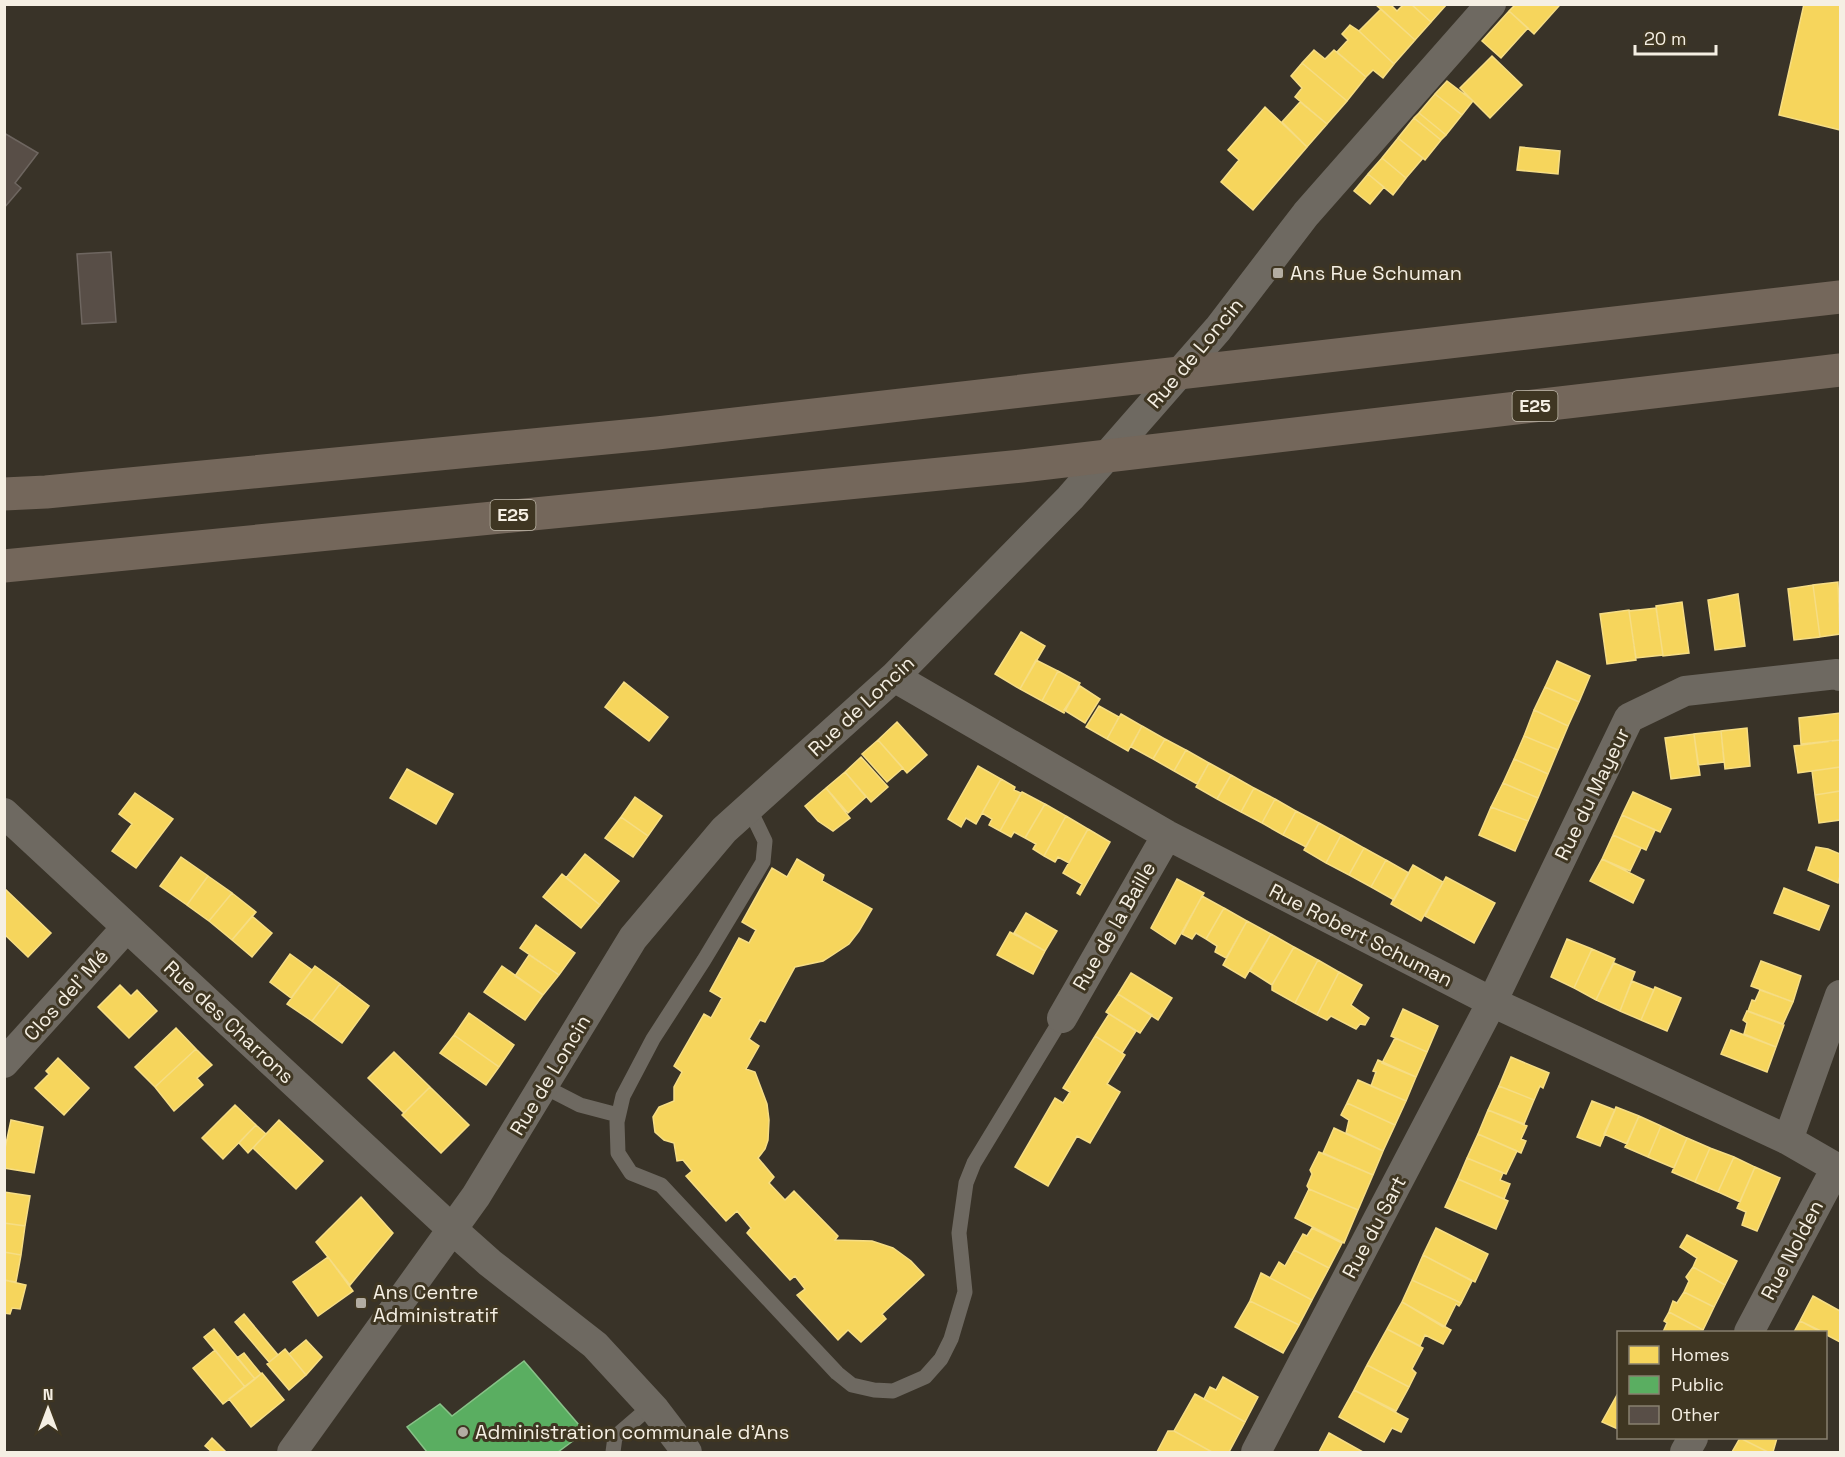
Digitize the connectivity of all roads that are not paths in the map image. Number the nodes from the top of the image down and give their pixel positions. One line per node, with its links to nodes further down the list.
1 (1491, 4): 7 (street, Rue de Loncin)
2 (1840, 297): 4 (highway)
3 (1840, 370): 5 (highway, E25)
4 (4, 494)
5 (4, 566)
6 (1840, 676): 13 (street, Rue du Mayeur)
7 (894, 677): 8 (street, Rue de Loncin); 10 (street, Rue Robert Schuman)
8 (748, 808): 16 (street, Rue de Loncin); 17 (lane)
9 (4, 813): 11 (street, Rue des Charrons)
10 (1167, 835): 13 (street, Rue Robert Schuman); 14 (street, Rue de la Baille)
11 (127, 927): 15 (street, Clos del' Mé); 20 (street, Rue des Charrons)
12 (1840, 994): 18 (street)
13 (1491, 1002): 18 (street, Rue Robert Schuman); 26 (street, Rue du Sart)
14 (1062, 1018): 17 (lane)
15 (4, 1063)
16 (543, 1086): 17 (lane); 20 (street, Rue de Loncin)
17 (618, 1115)
18 (1788, 1140): 19 (street, Rue Robert Schuman)
19 (1838, 1169): 21 (street, Rue Nolden)
20 (453, 1230): 22 (street, Rue des Charrons); 23 (street, Rue de Loncin)
21 (1750, 1331)
22 (651, 1406): 24 (lane); 25 (street, Rue des Charrons)
23 (292, 1452)
24 (613, 1452)
25 (687, 1452)
26 (1256, 1452)

